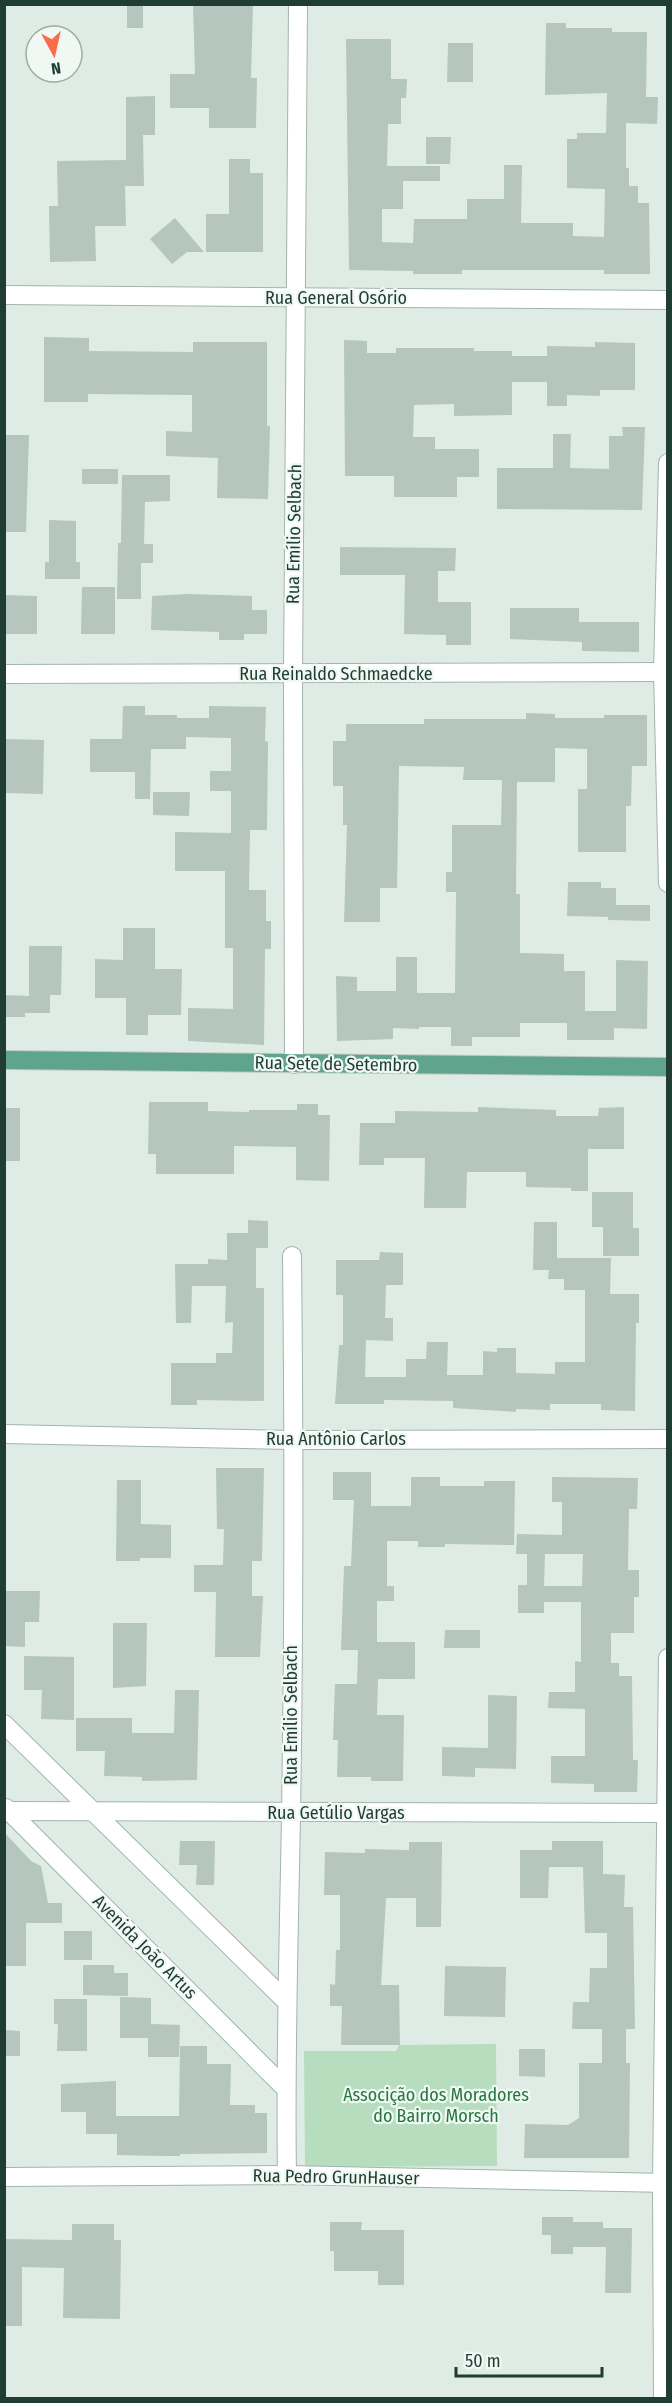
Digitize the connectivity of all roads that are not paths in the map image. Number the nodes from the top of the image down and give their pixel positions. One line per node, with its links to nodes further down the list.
1 (298, 4): 3 (street, Rua Emílio Selbach)
2 (4, 296): 3 (street, Rua General Osório)
3 (297, 298): 4 (street, Rua General Osório); 8 (street, Rua Emílio Selbach)
4 (668, 300)
5 (668, 463): 6 (street)
6 (665, 672): 8 (street, Rua Reinaldo Schmaedcke); 9 (street)
7 (4, 674): 8 (street, Rua Reinaldo Schmaedcke)
8 (293, 674): 11 (street, Rua Emílio Selbach)
9 (668, 883)
10 (4, 1060): 11 (main road, Rua Sete de Setembro)
11 (294, 1064): 12 (main road, Rua Sete de Setembro)
12 (668, 1067)
13 (292, 1256): 16 (street, Rua Emílio Selbach)
14 (4, 1434): 16 (street, Rua Antônio Carlos)
15 (668, 1438): 16 (street, Rua Antônio Carlos)
16 (294, 1440): 21 (street, Rua Emílio Selbach)
17 (668, 1658): 22 (street)
18 (4, 1724): 20 (street)
19 (6, 1809): 20 (street, Rua Getúlio Vargas); 24 (street, Avenida João Artus)
20 (91, 1810): 21 (street, Rua Getúlio Vargas); 23 (street)
21 (291, 1813): 22 (street, Rua Getúlio Vargas); 23 (street, Rua Emílio Selbach)
22 (666, 1813): 27 (street)
23 (287, 2002): 24 (street, Rua Emílio Selbach)
24 (285, 2088): 25 (street, Rua Emílio Selbach)
25 (287, 2175): 26 (street, Rua Pedro GrunHauser); 27 (street, Rua Pedro GrunHauser)
26 (4, 2177)
27 (665, 2183): 28 (street)
28 (663, 2398)

